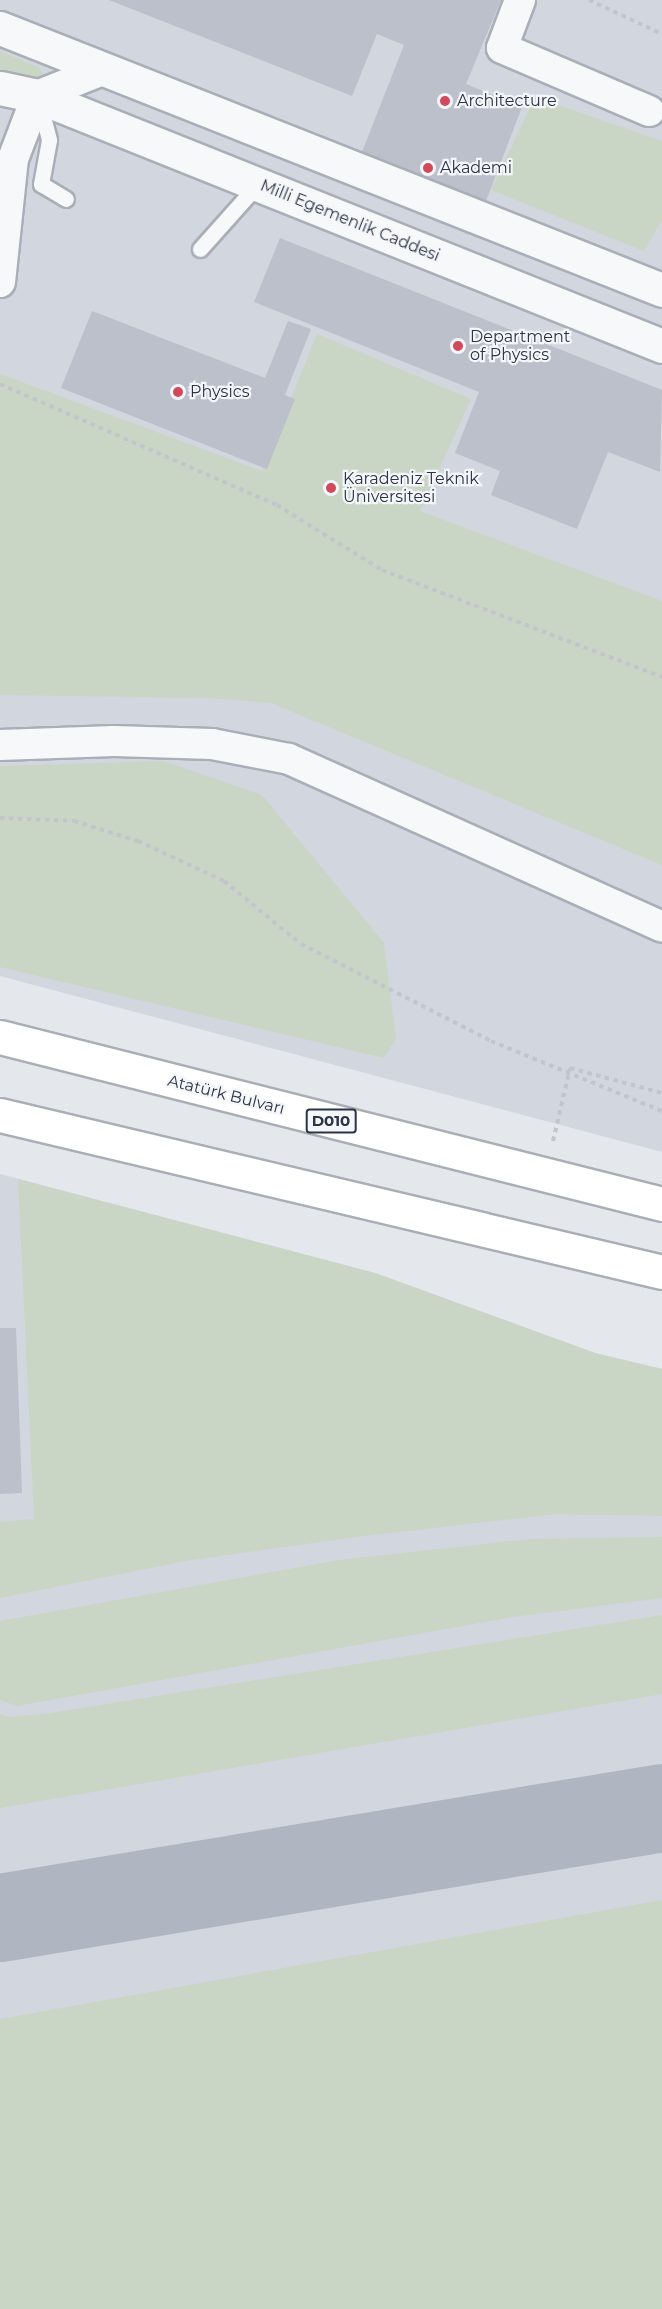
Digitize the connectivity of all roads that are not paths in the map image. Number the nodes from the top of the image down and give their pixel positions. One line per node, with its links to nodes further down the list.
1 (520, 0): 6 (street)
2 (0, 28): 3 (street)
3 (105, 69): 5 (street); 11 (street)
4 (0, 88): 5 (street, Milli Egemenlik Caddesi)
5 (38, 96): 7 (street, Milli Egemenlik Caddesi); 8 (lane); 10 (street)
6 (649, 111)
7 (258, 184): 9 (lane); 12 (street, Milli Egemenlik Caddesi)
8 (66, 200)
9 (200, 249)
10 (0, 282)
11 (662, 290)
12 (662, 346)
13 (0, 745): 14 (street)
14 (662, 927)
15 (0, 1037): 17 (highway, Atatürk Bulvarı / D010)
16 (0, 1114): 18 (highway)
17 (662, 1204)
18 (506, 1233): 19 (highway); 20 (highway)
19 (662, 1272)
20 (662, 1282)

